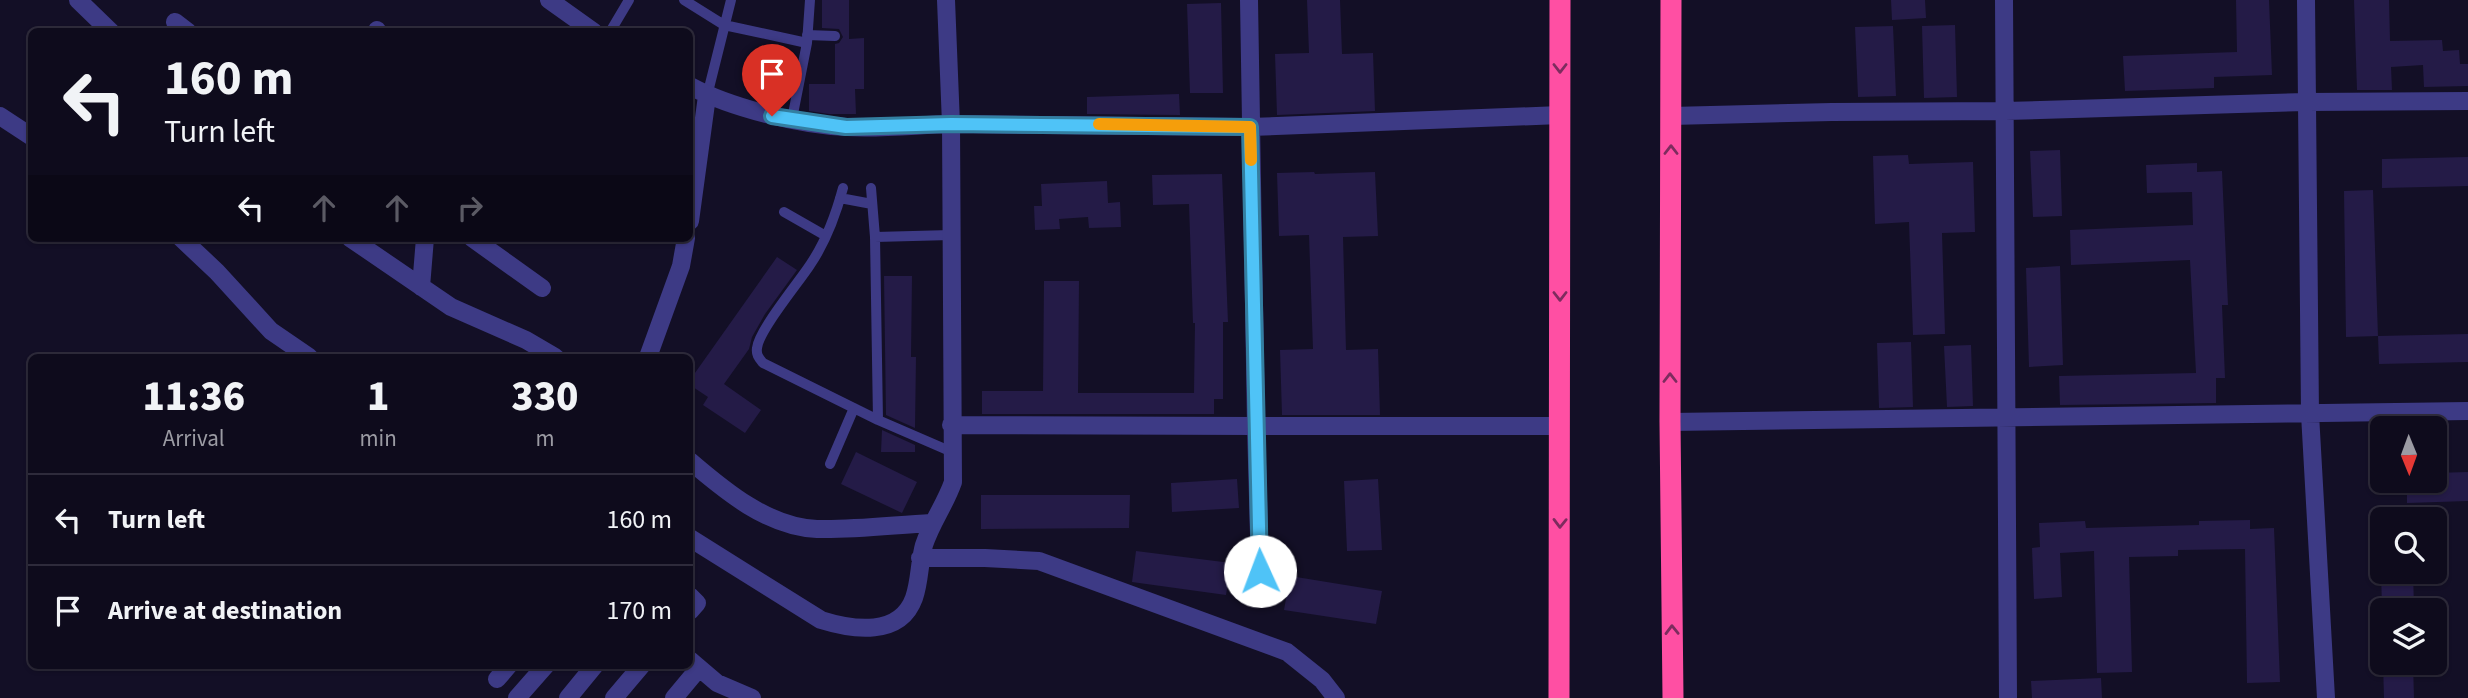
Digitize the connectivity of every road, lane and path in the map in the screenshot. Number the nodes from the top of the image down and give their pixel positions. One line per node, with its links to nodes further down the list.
1 (78, 0): 14 (street)
2 (549, 0): 15 (street)
3 (629, 0): 16 (lane)
4 (684, 0): 13 (lane)
5 (731, 0): 13 (lane)
6 (810, 0): 18 (lane)
7 (946, 0): 27 (street)
8 (1249, 0): 28 (street)
9 (1560, 0): 23 (highway, one-way to 23)
10 (1671, 0): 25 (highway)
11 (2004, 0): 22 (street)
12 (2306, 0): 21 (street)
13 (724, 25): 18 (lane); 19 (lane)
14 (107, 28)
15 (588, 28)
16 (612, 28)
17 (835, 36): 18 (lane)
18 (807, 39): 26 (lane)
19 (695, 90): 26 (street); 30 (street)
20 (2468, 101): 21 (street)
21 (2306, 102): 22 (street); 49 (street)
22 (2005, 110): 25 (street); 50 (street)
23 (1560, 115): 28 (street); 55 (highway, one-way to 55)
24 (0, 116): 29 (street)
25 (1671, 116): 52 (highway, one-way to 25)
26 (792, 119): 27 (street)
27 (951, 124): 28 (street); 34 (street)
28 (1250, 127): 54 (street)
29 (28, 134)
30 (693, 142)
31 (871, 188): 32 (lane)
32 (872, 204): 35 (lane); 36 (lane)
33 (783, 212): 35 (lane)
34 (951, 235): 36 (lane); 53 (street)
35 (826, 236): 47 (lane)
36 (875, 237): 51 (lane)
37 (185, 242): 44 (street)
38 (356, 242): 42 (street)
39 (425, 242): 42 (street)
40 (478, 242): 43 (street)
41 (685, 242): 46 (street)
42 (421, 286): 45 (street)
43 (542, 288)
44 (305, 354)
45 (550, 354)
46 (649, 354)
47 (854, 408): 51 (lane); 58 (lane)
48 (2468, 411): 49 (street)
49 (2310, 414): 50 (street); 77 (street)
50 (2007, 419): 52 (street); 76 (street)
51 (878, 420): 56 (lane)
52 (1670, 422): 75 (highway, one-way to 52)
53 (951, 425): 54 (street); 56 (street)
54 (1256, 426): 55 (street); 62 (street)
55 (1560, 426): 74 (highway, one-way to 74)
56 (952, 453): 59 (street)
57 (693, 464): 59 (street)
58 (830, 464)
59 (931, 523): 61 (street)
60 (693, 540): 61 (street)
61 (920, 558): 73 (street)
62 (1260, 571)
63 (694, 664): 68 (street)
64 (542, 669): 69 (street)
65 (592, 669): 70 (street)
66 (639, 669): 71 (street)
67 (691, 669): 72 (street)
68 (747, 697)
69 (517, 698)
70 (568, 698)
71 (614, 698)
72 (674, 698)
73 (1336, 698)
74 (1559, 698)
75 (1673, 698)
76 (2008, 698)
77 (2326, 698)

